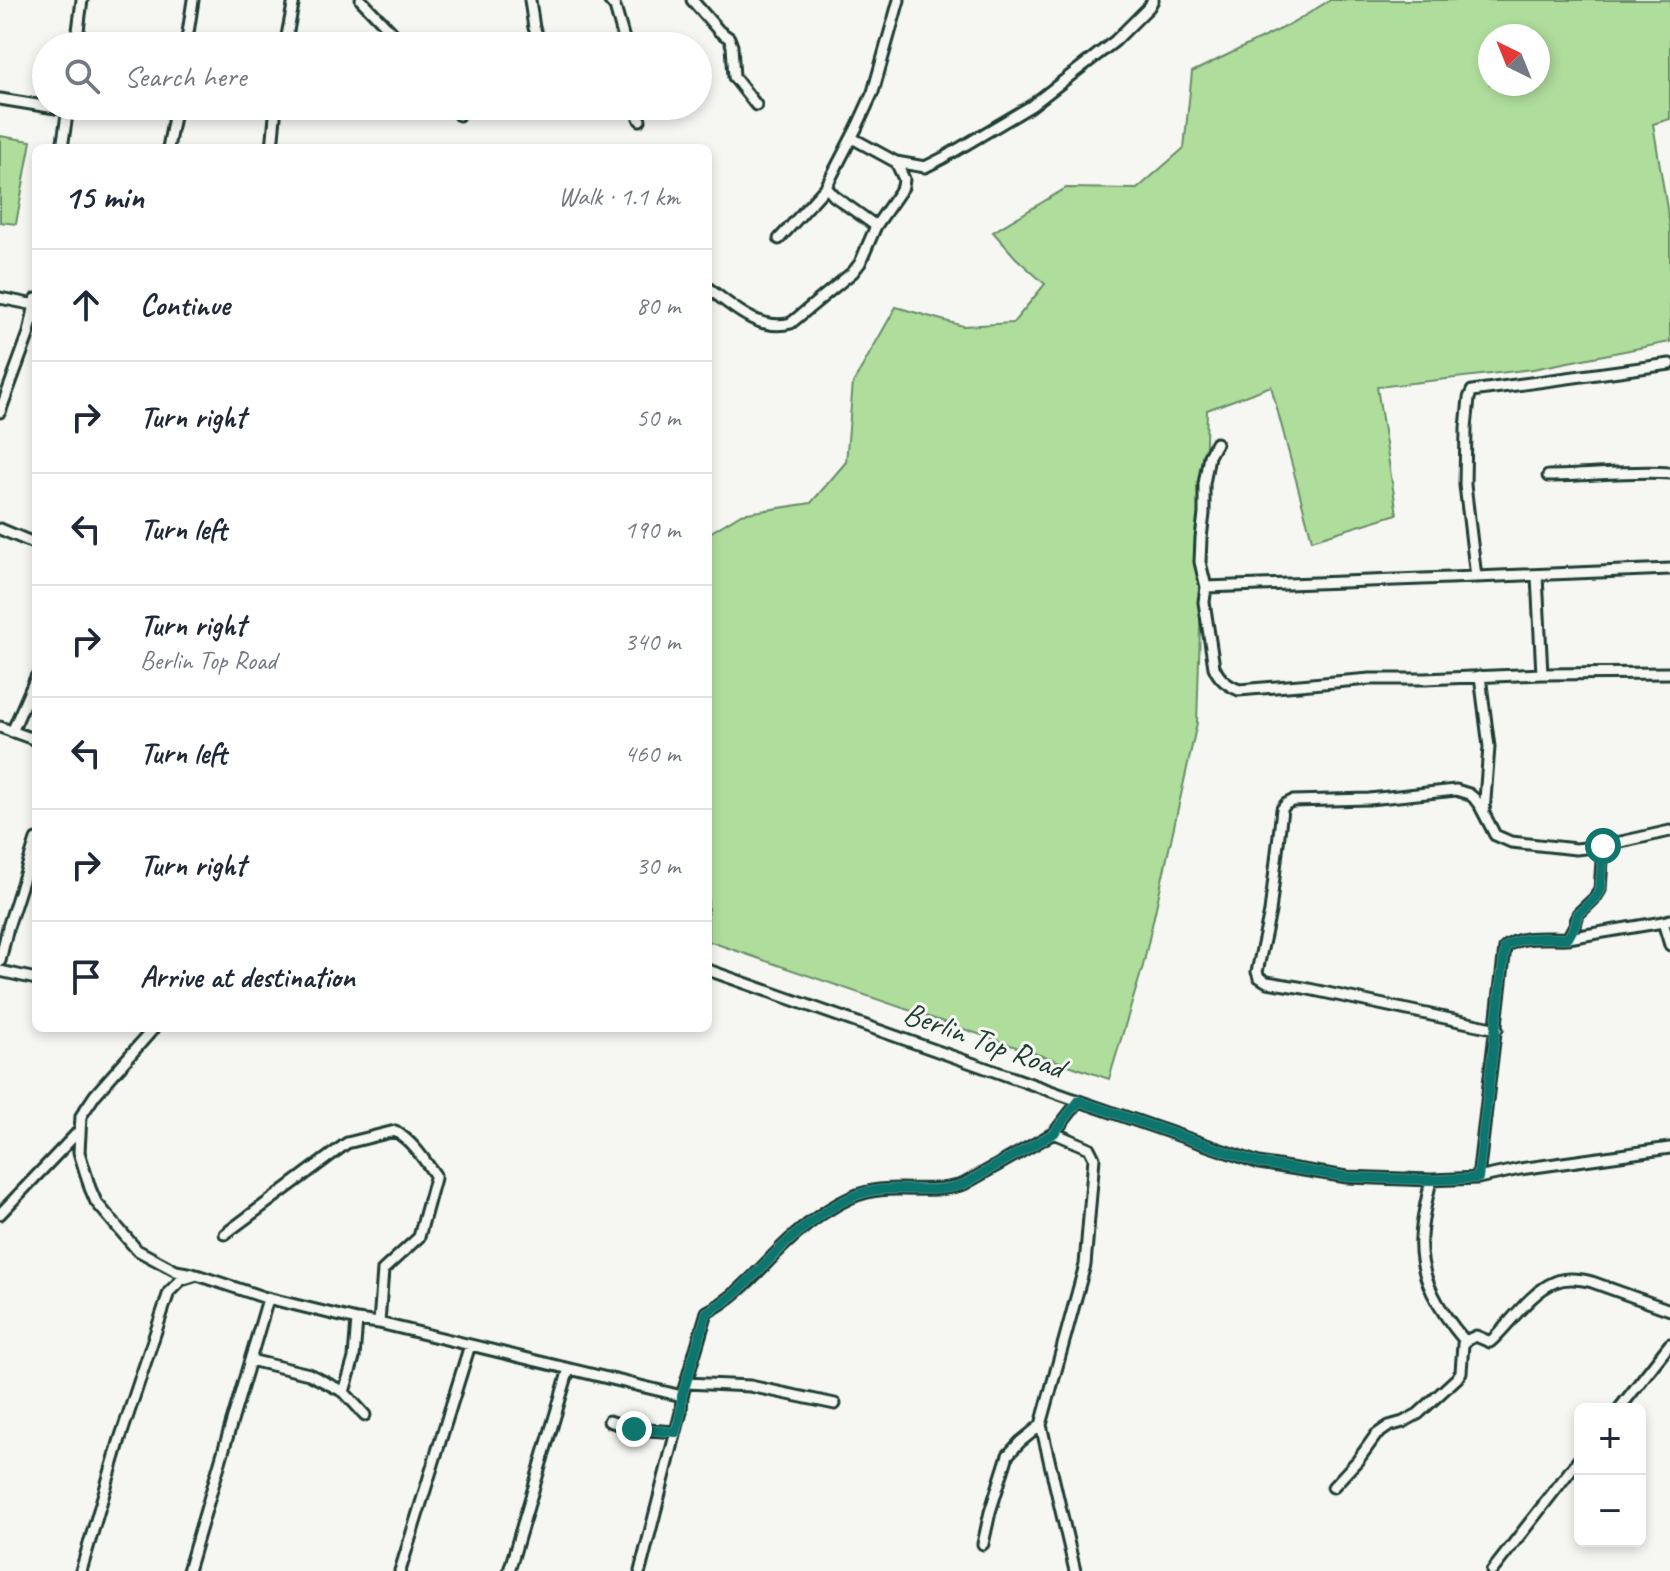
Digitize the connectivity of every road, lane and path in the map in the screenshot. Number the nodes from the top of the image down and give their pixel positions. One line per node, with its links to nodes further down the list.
1 (82, 0): 10 (street)
2 (193, 0): 11 (street)
3 (294, 0): 12 (street)
4 (361, 0): 13 (street)
5 (530, 0): 14 (street)
6 (609, 0): 15 (street)
7 (692, 0): 18 (street)
8 (899, 0): 22 (street)
9 (1153, 0): 26 (street)
10 (78, 32)
11 (188, 32)
12 (288, 32)
13 (392, 32)
14 (536, 32)
15 (622, 32)
16 (0, 99): 17 (street)
17 (32, 103)
18 (756, 105)
19 (66, 120): 23 (street)
20 (173, 120): 24 (street)
21 (275, 120): 25 (street)
22 (852, 138): 26 (street); 27 (street)
23 (63, 144)
24 (169, 144)
25 (272, 144)
26 (896, 162): 28 (street)
27 (826, 187): 28 (street); 29 (street)
28 (876, 226): 30 (street)
29 (779, 239)
30 (712, 291)
31 (0, 298): 32 (street)
32 (32, 302)
33 (32, 318): 35 (street)
34 (1670, 364): 43 (street)
35 (0, 410)
36 (1216, 443): 44 (street)
37 (1670, 473): 38 (street)
38 (1548, 476)
39 (0, 529): 40 (street)
40 (32, 542)
41 (1670, 569): 42 (street)
42 (1537, 576): 43 (street); 46 (street)
43 (1476, 577): 44 (street)
44 (1206, 587): 47 (street)
45 (1670, 673): 46 (street)
46 (1542, 674): 47 (street)
47 (1480, 676): 52 (street)
48 (32, 686): 50 (street)
49 (0, 727): 50 (street)
50 (12, 732): 51 (street)
51 (32, 739)
52 (1484, 813): 54 (street); 64 (street)
53 (1670, 831): 54 (street)
54 (1603, 846): 58 (street)
55 (32, 851): 57 (street)
56 (1666, 921): 58 (street); 59 (street)
57 (4, 926): 60 (street)
58 (1568, 938): 64 (street)
59 (1670, 945)
60 (0, 961)
61 (0, 971): 63 (street)
62 (712, 971): 66 (street, Berlin Top Road)
63 (32, 978)
64 (1497, 1029): 70 (street)
65 (150, 1032): 67 (street)
66 (1079, 1101): 68 (street); 71 (street, Berlin Top Road)
67 (80, 1130): 72 (street); 74 (street)
68 (1054, 1133): 84 (street); 91 (street)
69 (1670, 1148): 70 (street, Berlin Top Road)
70 (1478, 1178): 71 (street, Berlin Top Road)
71 (1431, 1180): 79 (street)
72 (0, 1214)
73 (225, 1234): 78 (street)
74 (197, 1275): 75 (street); 96 (street)
75 (268, 1299): 77 (street); 82 (street)
76 (1670, 1310): 79 (street)
77 (357, 1320): 78 (street); 85 (street)
78 (379, 1323): 81 (street)
79 (1465, 1341): 94 (street)
80 (1670, 1344): 87 (street)
81 (470, 1345): 83 (street); 98 (street)
82 (250, 1360): 85 (street); 97 (street)
83 (569, 1369): 86 (street); 99 (street)
84 (686, 1383): 86 (street); 88 (street)
85 (344, 1392): 89 (street)
86 (682, 1396): 92 (street)
87 (1624, 1403)
88 (835, 1404)
89 (365, 1415)
90 (609, 1421): 92 (street)
91 (1041, 1425): 95 (street); 101 (street)
92 (676, 1432): 100 (street)
93 (1574, 1466): 102 (street)
94 (1333, 1487)
95 (983, 1544)
96 (81, 1571)
97 (188, 1571)
98 (400, 1571)
99 (509, 1571)
100 (640, 1571)
101 (1075, 1571)
102 (1492, 1571)

